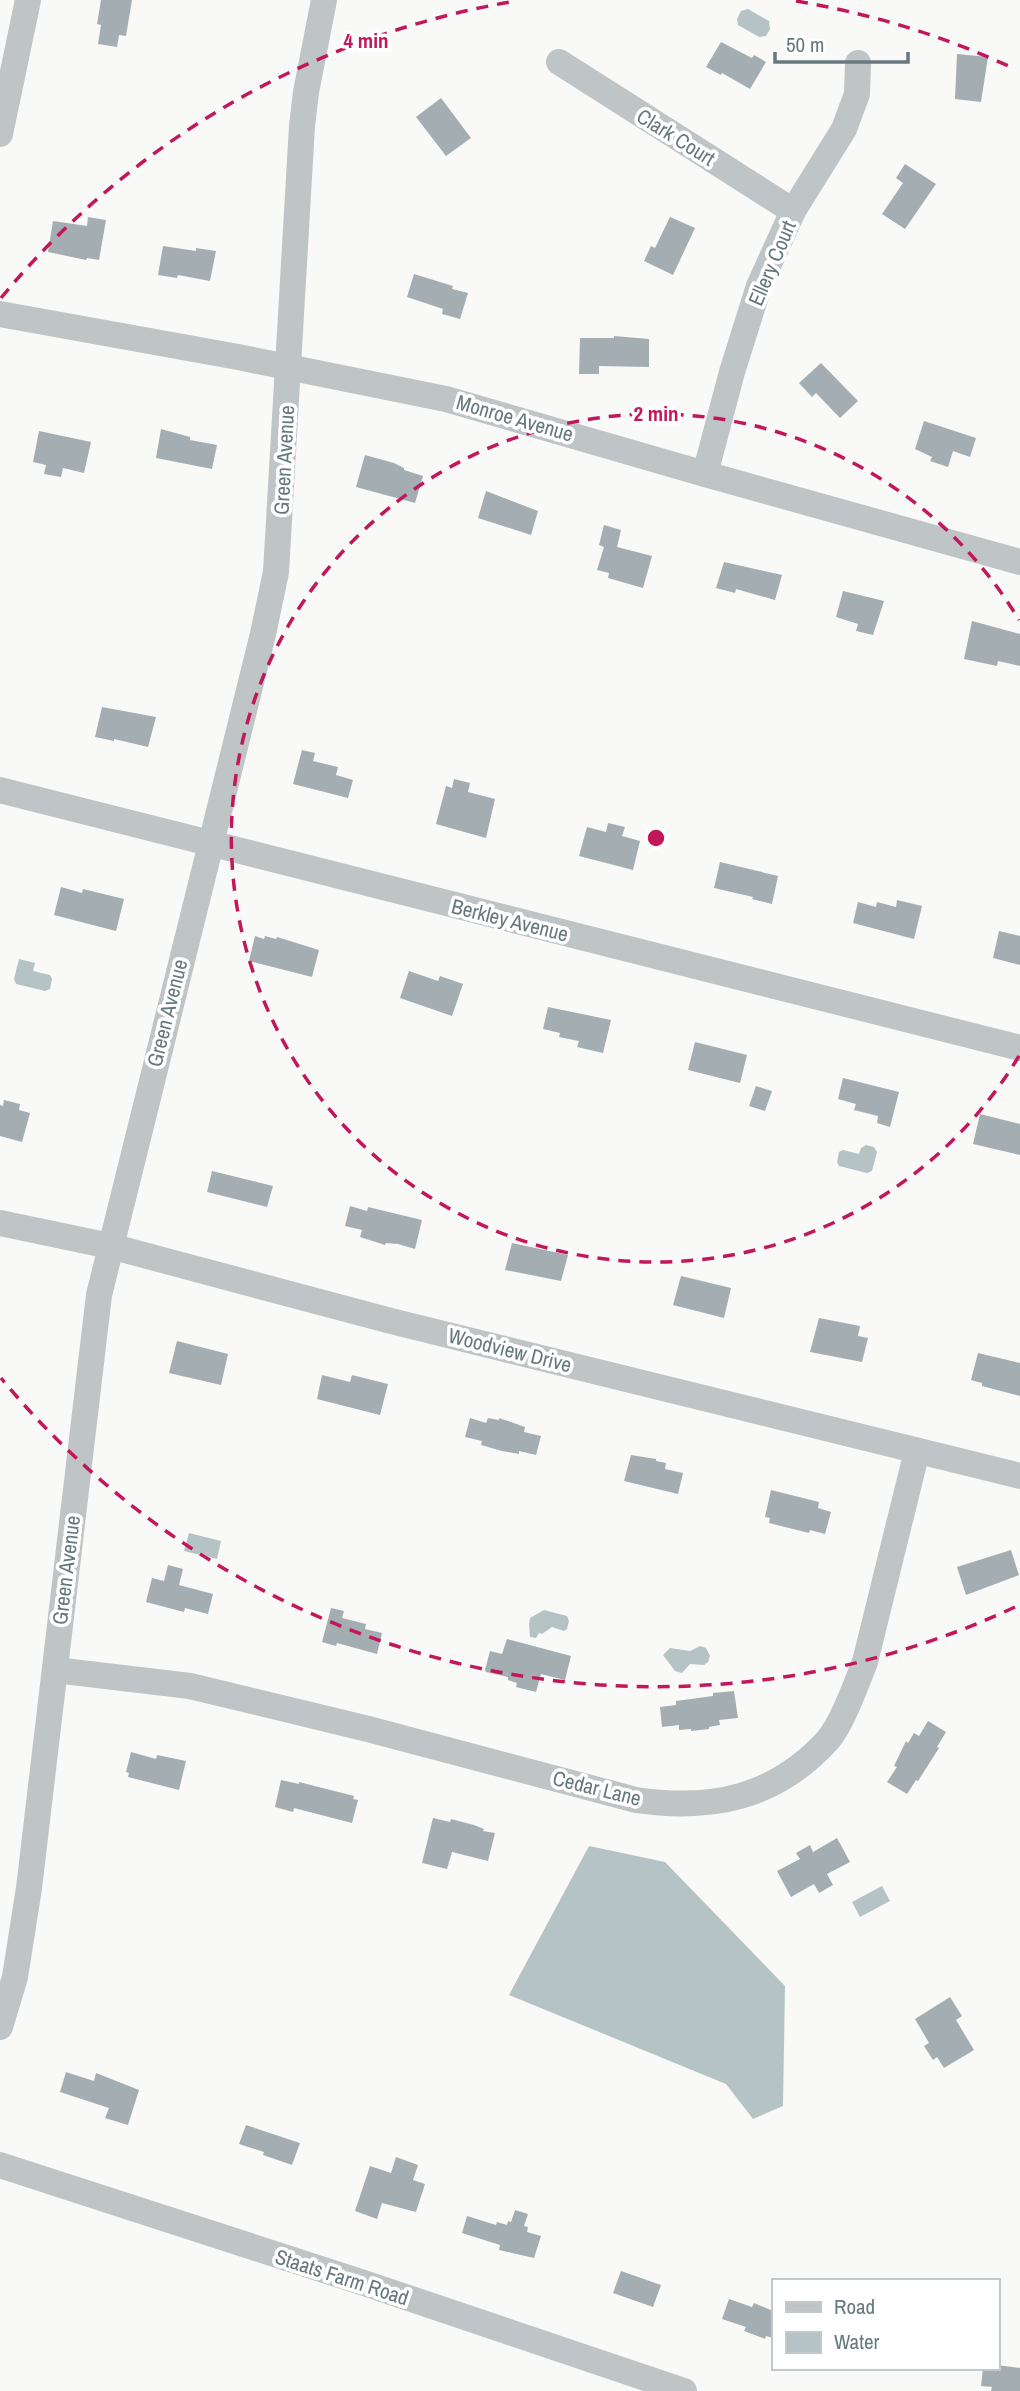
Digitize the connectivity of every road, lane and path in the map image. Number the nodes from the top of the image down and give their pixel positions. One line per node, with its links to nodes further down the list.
1 (28, 0): 5 (street)
2 (324, 0): 8 (street, Green Avenue)
3 (559, 62): 6 (street, Clark Court)
4 (858, 63): 6 (street, Ellery Court)
5 (0, 134)
6 (793, 211): 9 (street, Ellery Court)
7 (0, 314): 8 (street, Monroe Avenue)
8 (289, 367): 9 (street, Monroe Avenue); 12 (street, Green Avenue)
9 (705, 474): 10 (street, Monroe Avenue)
10 (1020, 562)
11 (0, 790): 12 (street, Berkley Avenue)
12 (209, 844): 13 (street, Berkley Avenue); 15 (street, Green Avenue)
13 (1020, 1048)
14 (0, 1223): 15 (street, Woodview Drive)
15 (110, 1246): 16 (street, Woodview Drive); 18 (street, Green Avenue)
16 (917, 1451): 17 (street, Woodview Drive); 18 (street, Cedar Lane)
17 (1020, 1476)
18 (55, 1670): 19 (street, Green Avenue)
19 (0, 2026)
20 (0, 2165): 21 (street, Staats Farm Road)
21 (684, 2391)

